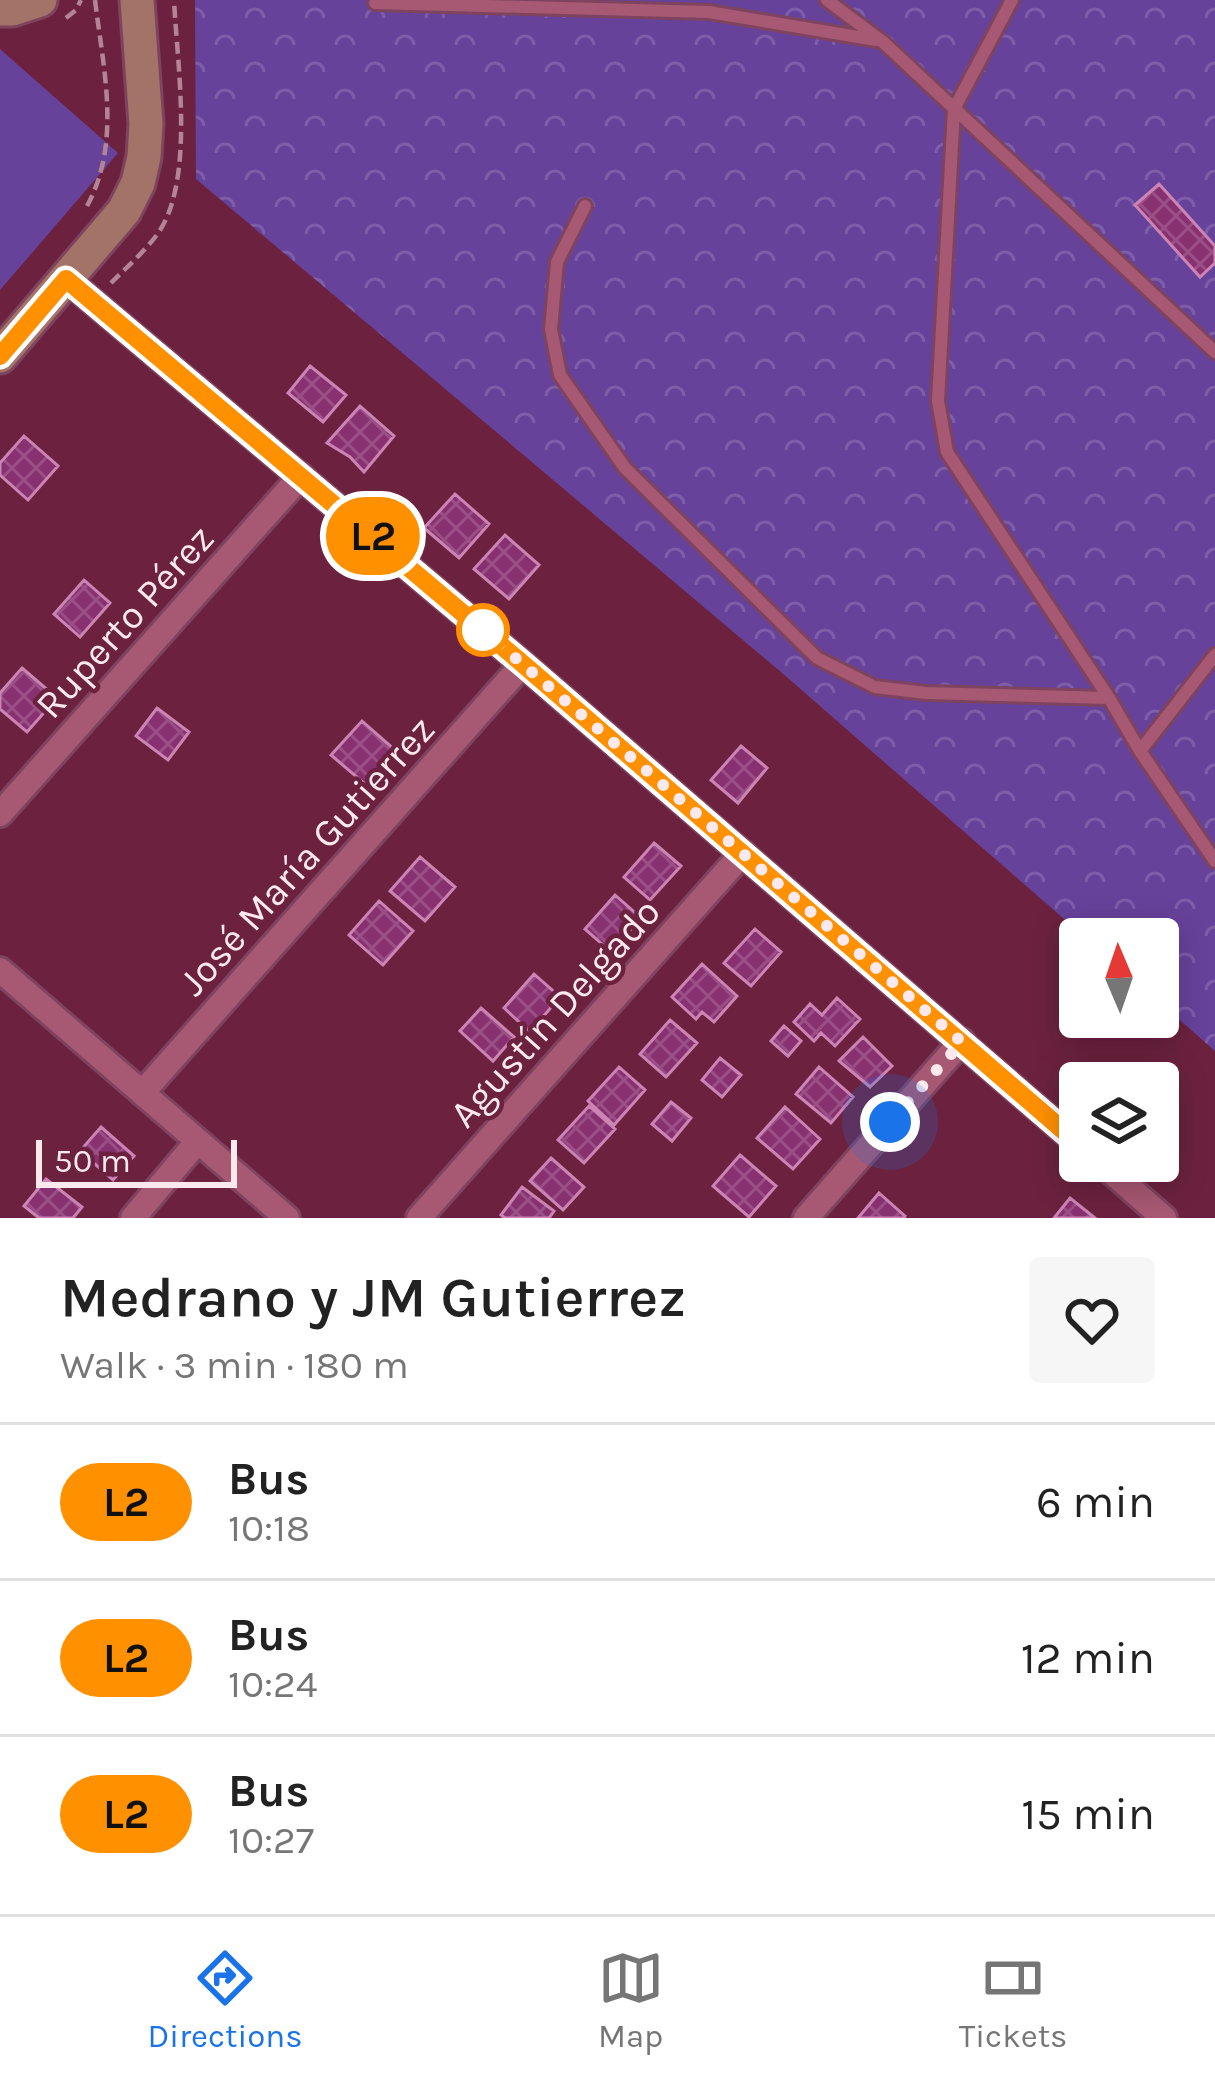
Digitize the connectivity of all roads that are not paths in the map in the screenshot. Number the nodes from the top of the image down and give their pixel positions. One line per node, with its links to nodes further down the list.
1 (40, 0): 6 (main road)
2 (137, 0): 10 (main road)
3 (827, 0): 7 (lane)
4 (1012, 0): 8 (lane)
5 (376, 3): 7 (lane)
6 (0, 9)
7 (883, 42): 8 (lane)
8 (954, 109): 11 (lane); 16 (lane)
9 (585, 206): 16 (lane)
10 (66, 279): 12 (main road); 13 (street)
11 (1215, 352)
12 (0, 356)
13 (301, 476): 15 (street); 18 (street, Ruperto Pérez)
14 (1215, 655): 17 (lane)
15 (523, 664): 19 (street); 23 (street, José María Gutierrez)
16 (1108, 698): 17 (lane)
17 (1140, 752): 20 (lane)
18 (0, 814)
19 (743, 853): 22 (street); 29 (street, Agustín Delgado)
20 (1215, 861)
21 (0, 970): 23 (street)
22 (962, 1042): 24 (street); 30 (street)
23 (142, 1093): 25 (street)
24 (1059, 1126)
25 (197, 1142): 27 (street); 28 (street)
26 (1123, 1182): 31 (street)
27 (133, 1218)
28 (287, 1218)
29 (419, 1218)
30 (806, 1218)
31 (1164, 1218)

